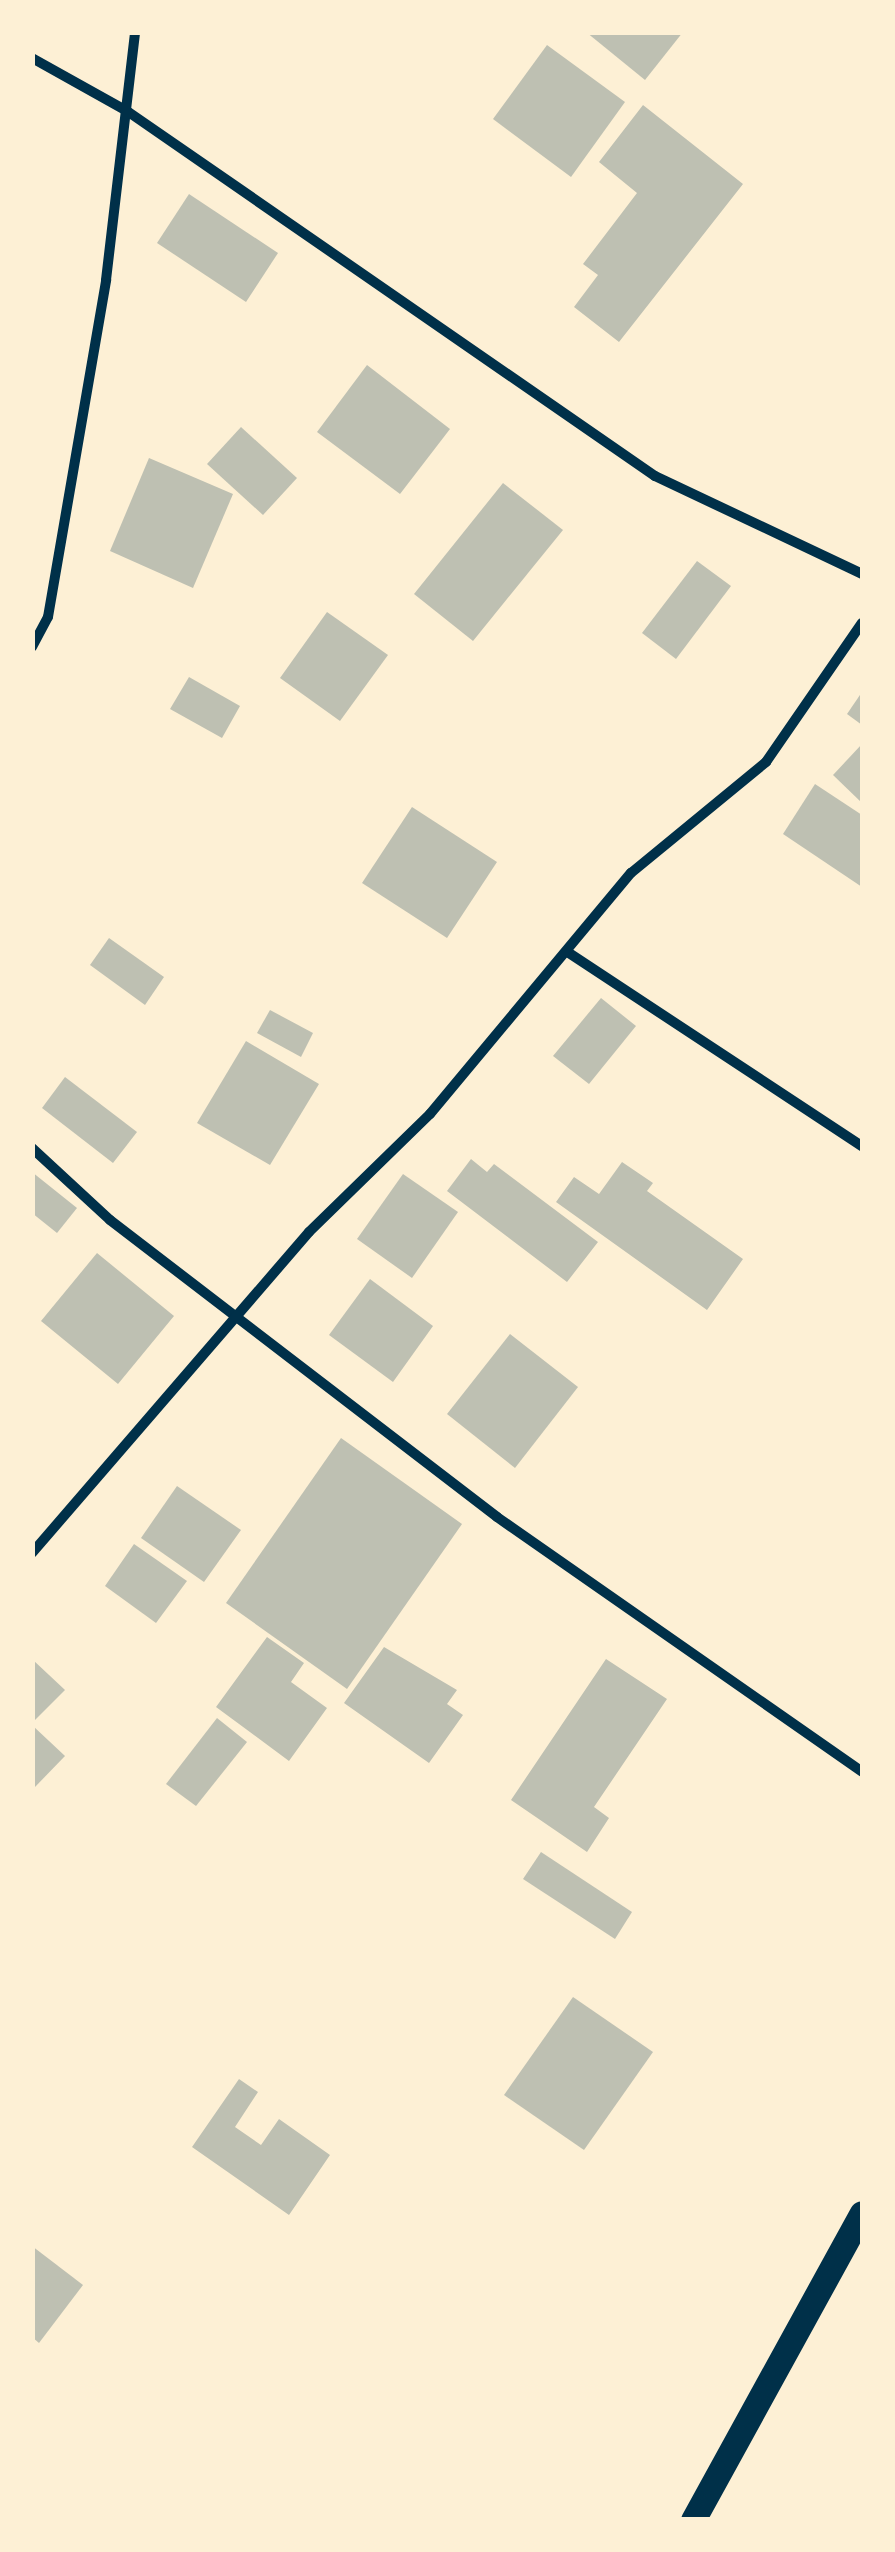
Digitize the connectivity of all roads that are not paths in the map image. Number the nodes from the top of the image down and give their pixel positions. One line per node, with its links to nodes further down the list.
1 (135, 32): 3 (street)
2 (32, 58): 3 (street)
3 (127, 111): 4 (street); 6 (street)
4 (862, 574)
5 (862, 624): 7 (street)
6 (32, 647)
7 (569, 954): 8 (street); 10 (street)
8 (862, 1146)
9 (32, 1148): 10 (street)
10 (239, 1318): 11 (street); 12 (street)
11 (32, 1553)
12 (862, 1772)
13 (862, 2213): 14 (main road)
14 (701, 2516)

